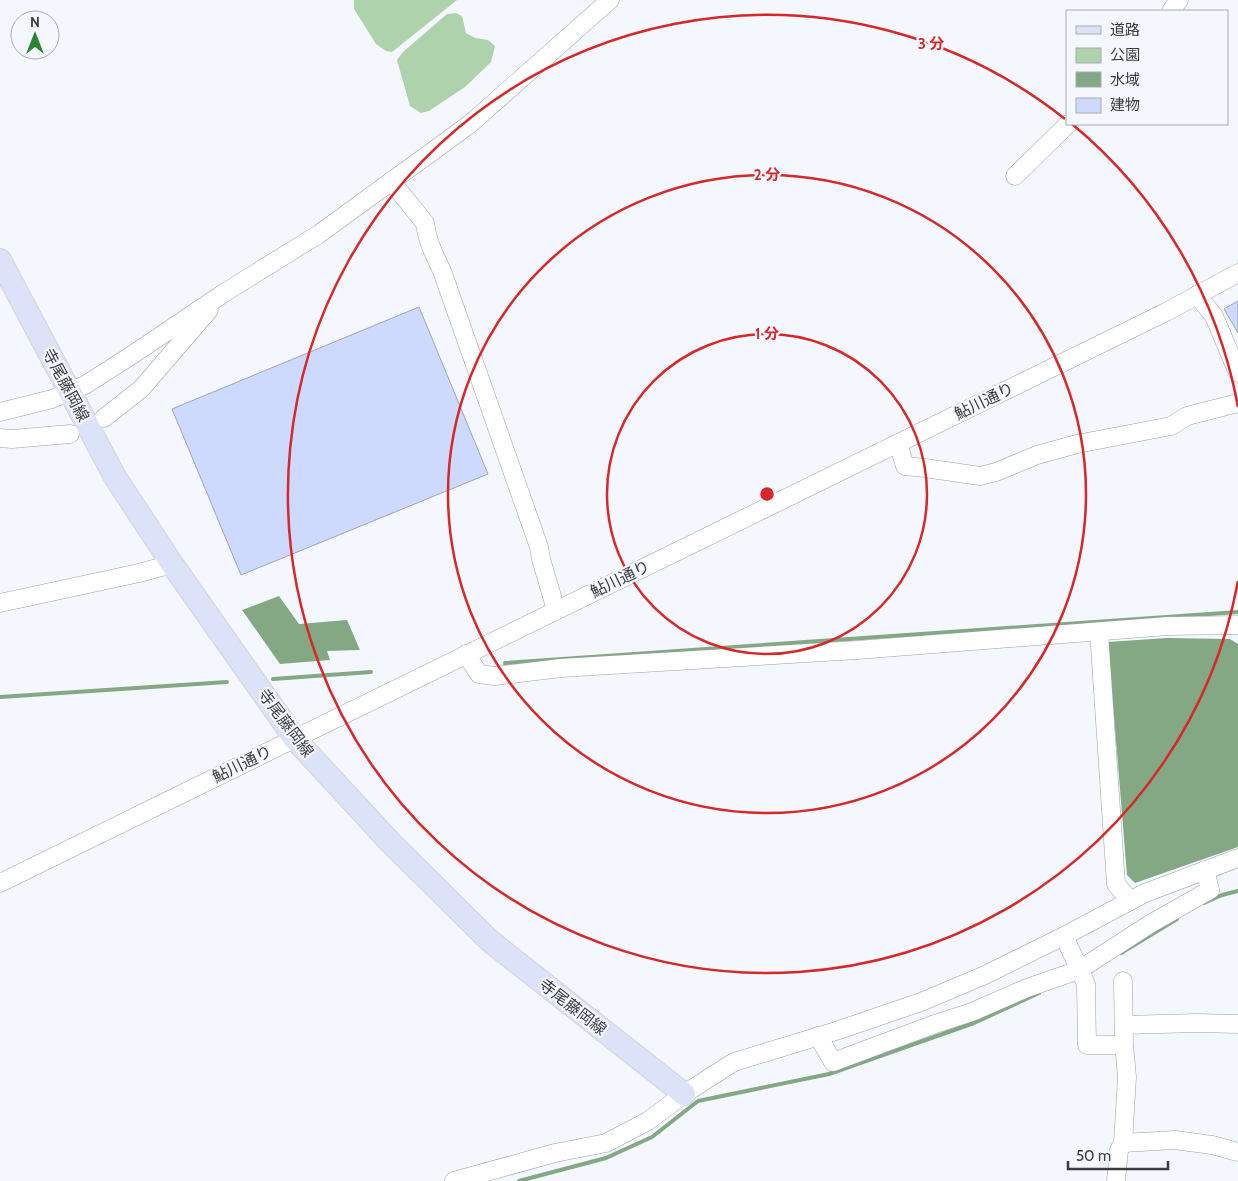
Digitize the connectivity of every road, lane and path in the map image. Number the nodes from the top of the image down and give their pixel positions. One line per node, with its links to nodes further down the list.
1 (610, 0): 4 (street)
2 (1067, 125): 3 (street)
3 (1015, 176)
4 (391, 181): 7 (street); 19 (street)
5 (0, 260): 10 (main road, 寺尾藤岡線)
6 (1238, 273): 8 (street, 鮎川通り)
7 (224, 293): 10 (street); 13 (street)
8 (1197, 295): 9 (street); 16 (street, 鮎川通り)
9 (1238, 373)
10 (64, 383): 12 (street); 17 (main road, 寺尾藤岡線)
11 (1238, 402): 16 (street)
12 (0, 412)
13 (104, 418)
14 (70, 434): 15 (street)
15 (0, 438)
16 (898, 444): 19 (street, 鮎川通り)
17 (172, 564): 18 (street); 23 (main road, 寺尾藤岡線)
18 (0, 603)
19 (556, 610): 22 (street, 鮎川通り)
20 (1238, 625): 21 (street)
21 (1099, 632): 22 (street); 27 (street)
22 (466, 654): 23 (street, 鮎川通り)
23 (294, 738): 26 (street, 鮎川通り); 35 (main road, 寺尾藤岡線)
24 (1238, 858): 25 (street)
25 (1205, 870): 27 (street); 29 (street)
26 (0, 883)
27 (1130, 901): 28 (street)
28 (1064, 936): 29 (street); 33 (street)
29 (1079, 970): 33 (street); 34 (street)
30 (1123, 981): 32 (street)
31 (1238, 1024): 32 (street)
32 (1124, 1026): 34 (street)
33 (818, 1036): 35 (street)
34 (1124, 1045): 36 (street)
35 (684, 1094): 38 (street)
36 (1123, 1143): 37 (street); 39 (street)
37 (1238, 1152)
38 (454, 1181)
39 (1116, 1181)

